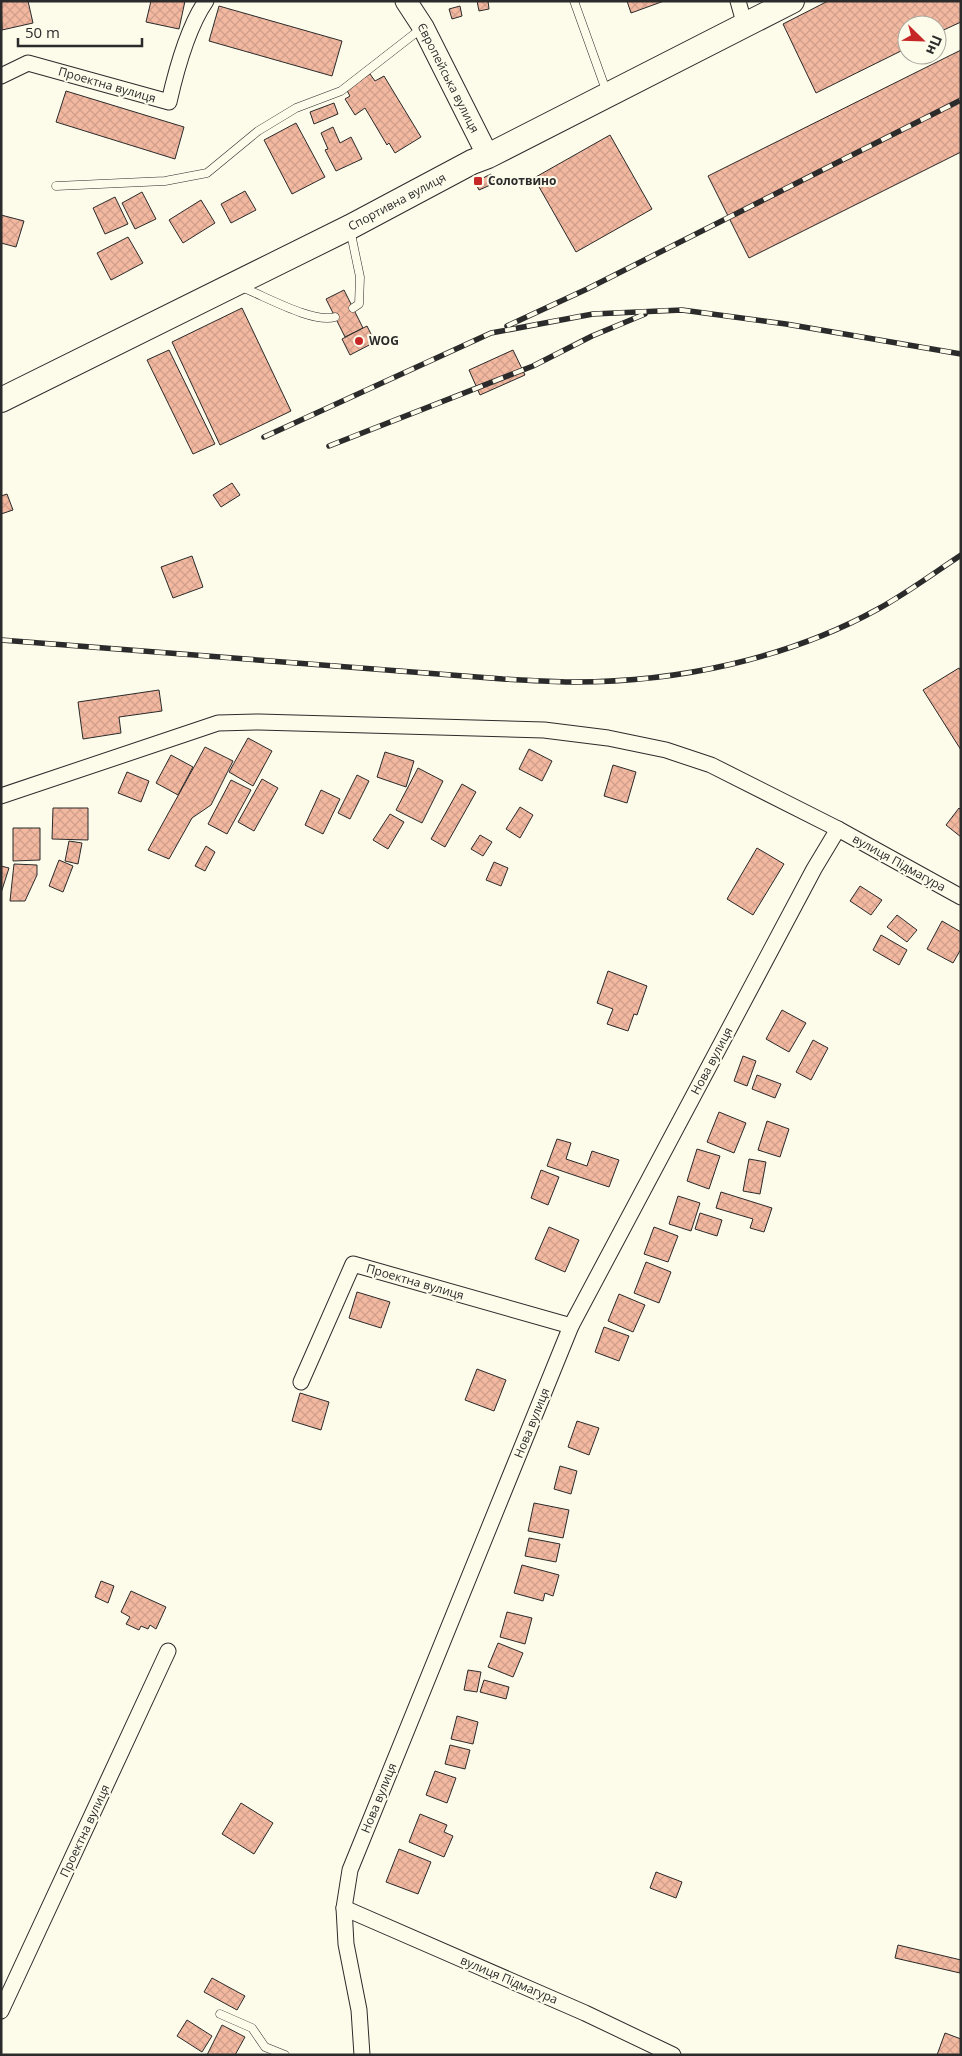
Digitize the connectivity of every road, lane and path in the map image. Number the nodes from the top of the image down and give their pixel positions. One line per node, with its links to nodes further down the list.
1 (206, 1): 8 (street, Проектна вулиця)
2 (406, 1): 7 (street, Європейська вулиця)
3 (574, 1): 9 (lane)
4 (738, 1): 6 (street)
5 (792, 1): 6 (main road, Спортивна вулиця)
6 (745, 26): 9 (main road, Спортивна вулиця)
7 (423, 27): 10 (street, Європейська вулиця); 11 (lane)
8 (1, 76)
9 (608, 95): 10 (main road, Спортивна вулиця)
10 (488, 156): 12 (main road, Спортивна вулиця)
11 (56, 186)
12 (350, 227): 13 (main road, Спортивна вулиця); 14 (lane)
13 (234, 285): 15 (lane); 16 (main road, Спортивна вулиця)
14 (353, 308)
15 (334, 317)
16 (1, 400)
17 (1, 796): 18 (street, вулиця Підмагура)
18 (838, 829): 19 (street, вулиця Підмагура); 20 (street, Нова вулиця)
19 (961, 897)
20 (571, 1326): 21 (street, Проектна вулиця); 23 (street, Нова вулиця)
21 (301, 1382)
22 (168, 1650): 24 (street, Проектна вулиця)
23 (344, 1908): 27 (street, Нова вулиця); 28 (street, вулиця Підмагура)
24 (1, 2011)
25 (220, 2014): 26 (lane)
26 (285, 2055)
27 (362, 2055)
28 (673, 2055)

